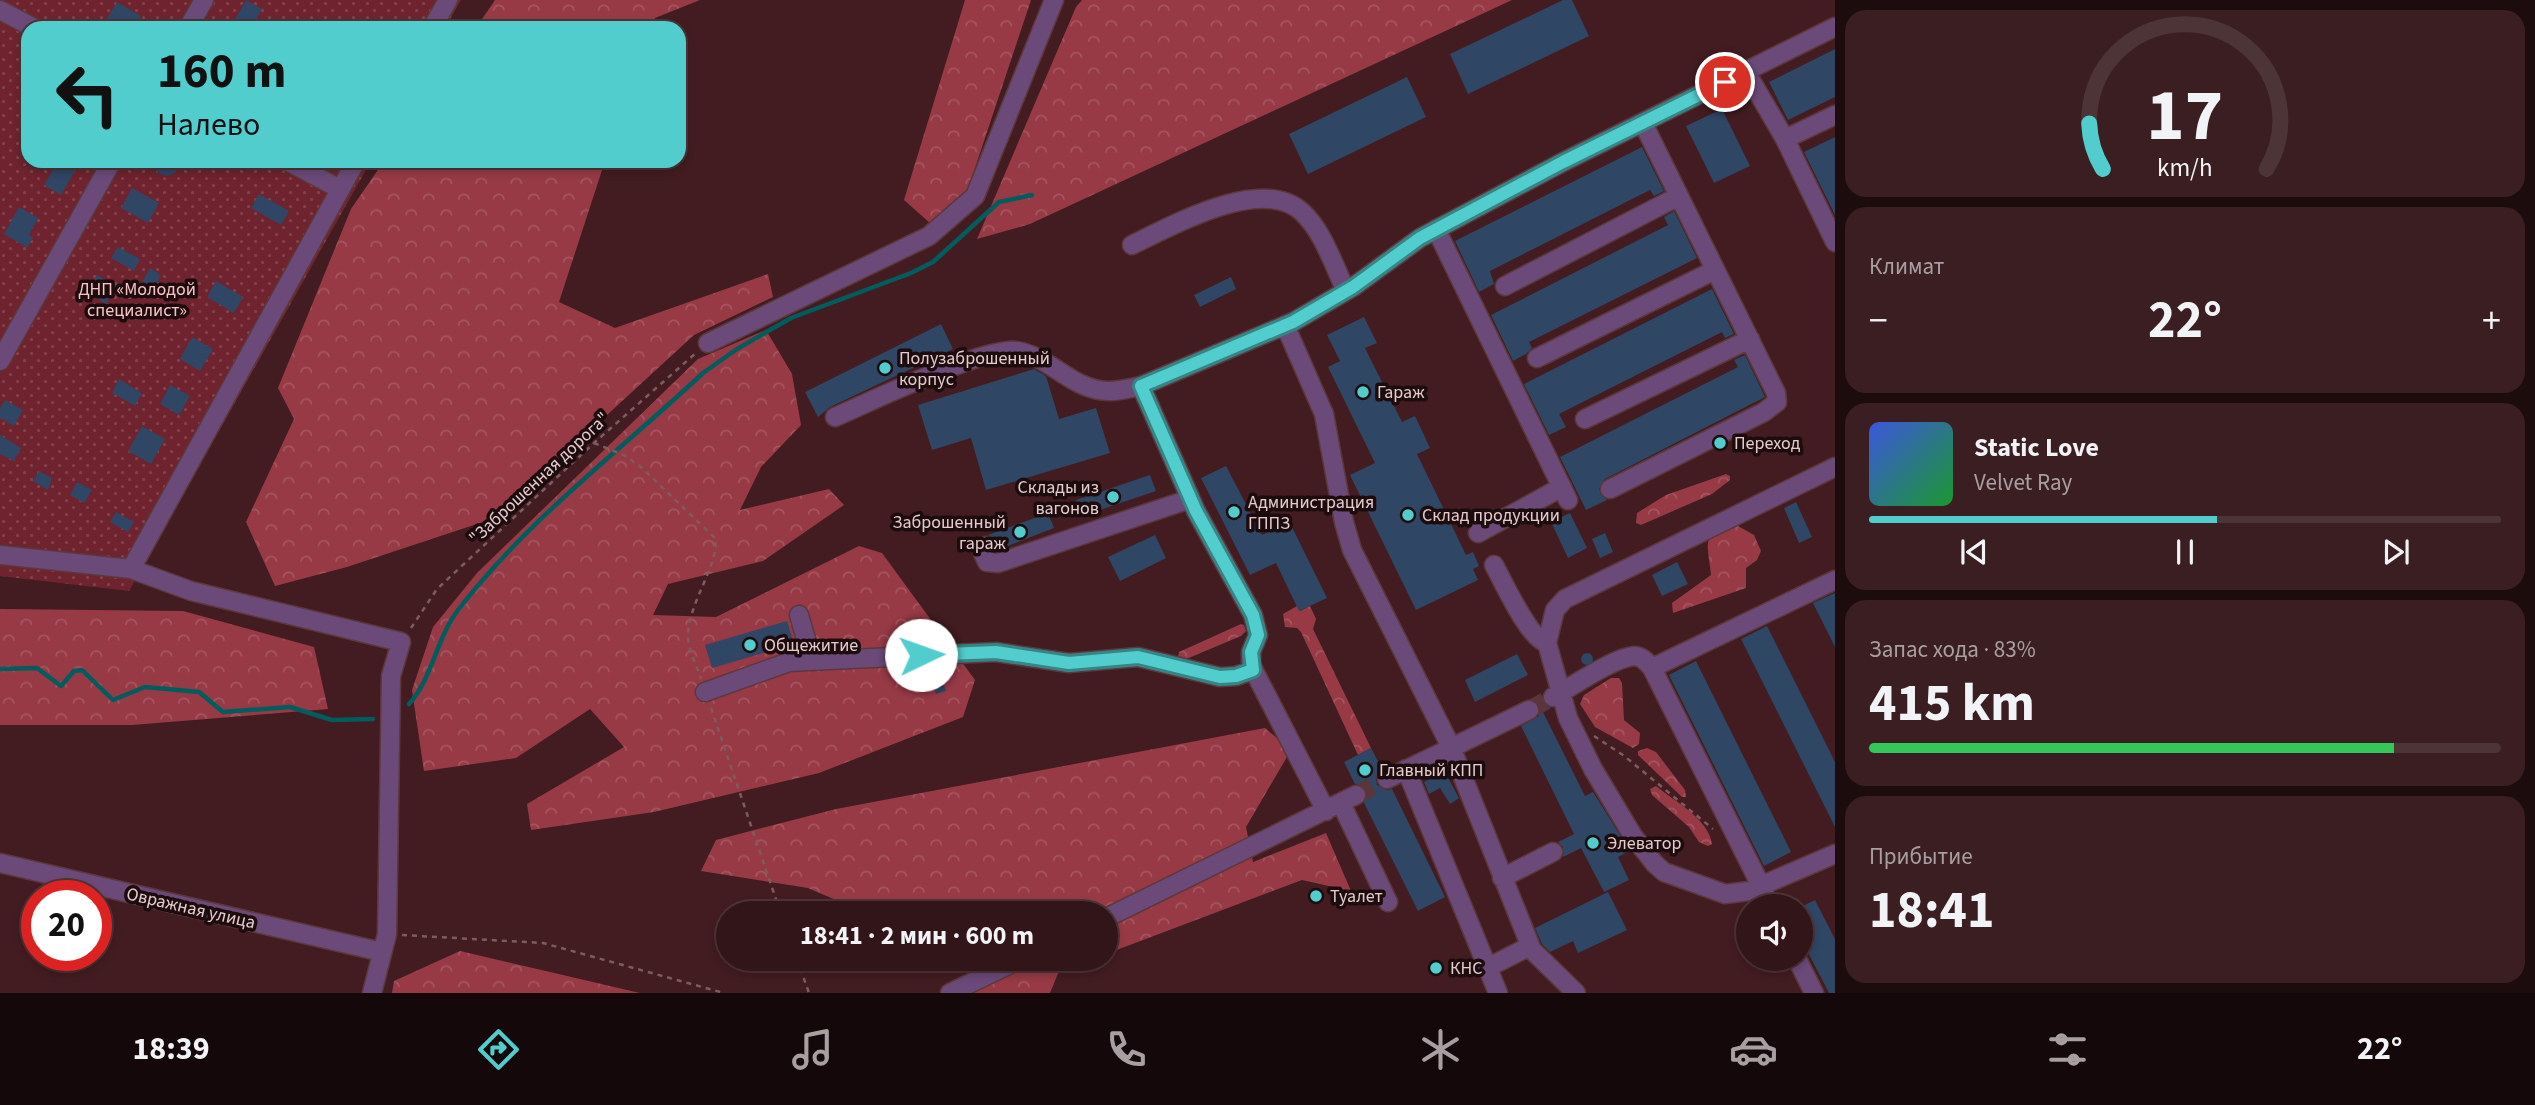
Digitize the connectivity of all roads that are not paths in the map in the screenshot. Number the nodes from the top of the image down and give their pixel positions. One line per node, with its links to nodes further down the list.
1 (204, 0): 6 (street)
2 (448, 0): 7 (street)
3 (1054, 0): 26 (street)
4 (0, 10): 5 (street)
5 (21, 21)
6 (192, 21)
7 (436, 21)
8 (1835, 27): 9 (street)
9 (1746, 72): 11 (street); 12 (street)
10 (1835, 115): 12 (street)
11 (1643, 123): 17 (street); 18 (street)
12 (1785, 139): 19 (street)
13 (108, 168): 28 (street)
14 (300, 168): 16 (street)
15 (352, 168): 16 (street)
16 (340, 189): 39 (street)
17 (1679, 196): 21 (street); 22 (street)
18 (1436, 229): 23 (street); 35 (street)
19 (1835, 242)
20 (1132, 245): 23 (street)
21 (1715, 270): 25 (street); 27 (street)
22 (1505, 286)
23 (1346, 291): 24 (street)
24 (1285, 325): 29 (street); 49 (street)
25 (1750, 339): 31 (street); 33 (street)
26 (708, 343)
27 (1537, 358)
28 (0, 362)
29 (1141, 386): 30 (street); 34 (street)
30 (835, 417)
31 (1585, 419)
32 (1835, 467): 42 (street)
33 (1610, 489)
34 (1191, 499): 36 (street); 45 (street)
35 (1478, 533)
36 (986, 546)
37 (0, 555): 39 (street)
38 (1494, 565): 42 (street)
39 (131, 569): 62 (street)
40 (1835, 580): 44 (street)
41 (799, 615): 43 (street)
42 (1548, 643): 47 (street)
43 (812, 660): 45 (street); 46 (street)
44 (1652, 668): 47 (street); 57 (street)
45 (1253, 670): 52 (street)
46 (705, 692)
47 (1558, 695): 57 (street)
48 (1529, 710): 49 (street)
49 (1451, 747): 50 (street); 56 (street)
50 (1406, 769): 51 (street); 63 (street)
51 (1387, 779)
52 (1341, 803): 59 (street); 60 (street)
53 (1553, 852): 56 (street)
54 (1835, 853): 57 (street)
55 (0, 863): 62 (street, Овражная улица)
56 (1502, 878): 61 (street)
57 (1761, 887): 58 (street)
58 (1765, 894)
59 (1388, 902)
60 (1118, 912)
61 (1530, 946): 63 (street); 69 (street)
62 (382, 953): 66 (street)
63 (1487, 968): 68 (street)
64 (996, 971): 67 (street)
65 (1803, 971): 70 (street)
66 (372, 993)
67 (950, 993)
68 (1498, 993)
69 (1576, 993)
70 (1814, 993)

